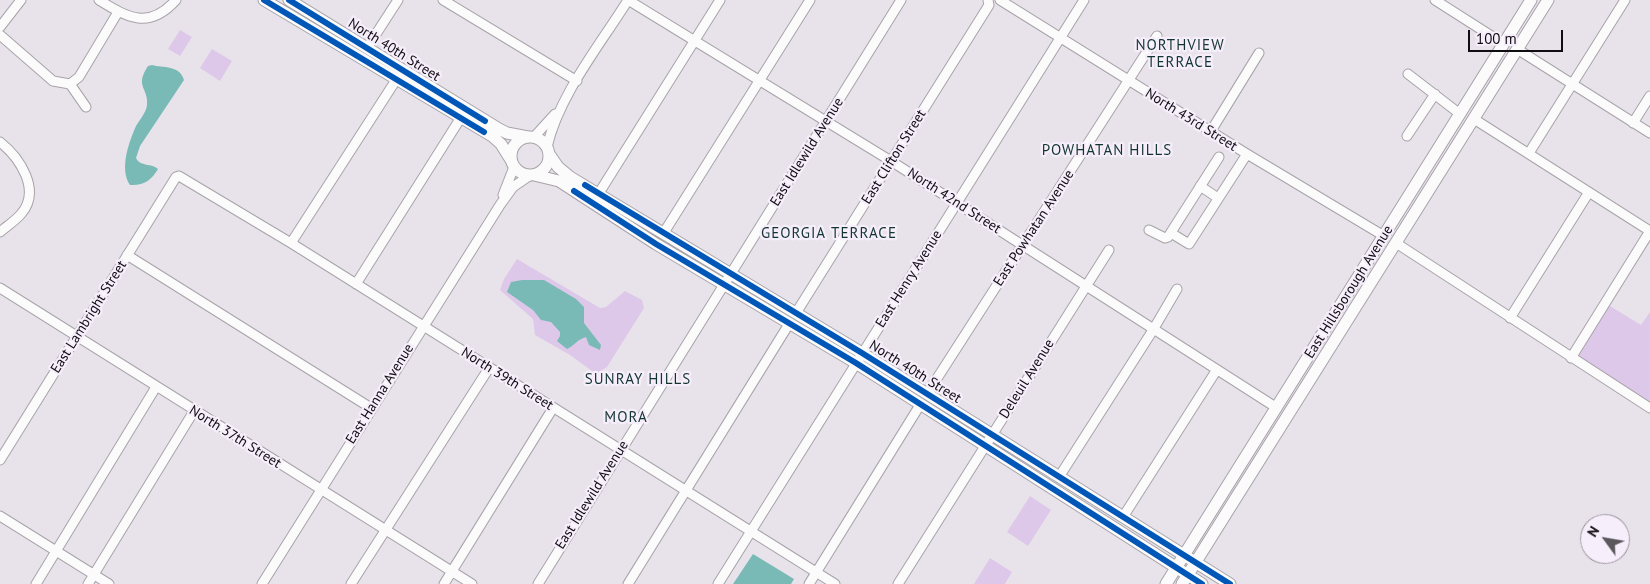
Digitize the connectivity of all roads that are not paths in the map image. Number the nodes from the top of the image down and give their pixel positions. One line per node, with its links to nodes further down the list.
1 (21, 0): 20 (street)
2 (99, 0): 19 (street)
3 (176, 0): 19 (street)
4 (264, 0): 30 (main road, North 40th Street)
5 (289, 0): 26 (main road, North 40th Street)
6 (398, 0): 26 (street)
7 (443, 0): 31 (street)
8 (628, 0): 24 (street, North 42nd Street); 31 (street)
9 (720, 0): 24 (street)
10 (810, 0): 33 (street)
11 (901, 0): 44 (street, East Idlewild Avenue)
12 (988, 0): 55 (street, East Clifton Street)
13 (1000, 0): 23 (street, North 43rd Street)
14 (1084, 0): 23 (street, East Henry Avenue)
15 (1435, 0): 25 (street)
16 (1531, 0): 25 (main road, East Hillsborough Avenue)
17 (1548, 0): 27 (main road, East Hillsborough Avenue)
18 (1625, 0): 35 (street)
19 (118, 12): 34 (street)
20 (0, 27)
21 (0, 35): 34 (street)
22 (1157, 36): 32 (street, East Powhatan Avenue)
23 (1060, 39): 32 (street, North 43rd Street); 63 (street, East Henry Avenue)
24 (694, 41): 33 (street, North 42nd Street); 61 (street)
25 (1504, 44): 41 (main road, East Hillsborough Avenue)
26 (367, 48): 36 (main road, North 40th Street)
27 (1517, 49): 35 (street); 42 (main road, East Hillsborough Avenue)
28 (1259, 52): 46 (street)
29 (1408, 74): 37 (street)
30 (396, 80): 36 (main road); 43 (main road, North 40th Street); 72 (street)
31 (577, 81): 39 (street)
32 (1128, 81): 46 (street, North 43rd Street); 74 (street, East Powhatan Avenue)
33 (760, 82): 44 (street, North 42nd Street); 70 (street)
34 (70, 84): 40 (street)
35 (1572, 84): 45 (street); 52 (street)
36 (429, 86): 49 (main road, North 40th Street)
37 (1435, 94): 41 (street); 48 (street)
38 (1650, 96): 45 (street)
39 (562, 106): 49 (street); 51 (street)
40 (86, 107)
41 (1460, 114): 65 (main road, East Hillsborough Avenue)
42 (1474, 118): 52 (street); 73 (main road, East Hillsborough Avenue)
43 (460, 119): 56 (main road, North 40th Street); 79 (street)
44 (827, 120): 55 (street, North 42nd Street); 78 (street, East Idlewild Avenue)
45 (1633, 123): 47 (street)
46 (1211, 131): 53 (street, North 43rd Street)
47 (1650, 133)
48 (1407, 136)
49 (531, 137): 51 (main road); 56 (main road)
50 (0, 142): 68 (street)
51 (548, 150): 57 (main road); 61 (main road, North 40th Street)
52 (1529, 153): 60 (street)
53 (1246, 154): 62 (street); 71 (street, North 43rd Street)
54 (1219, 157): 59 (street)
55 (891, 161): 63 (street, North 42nd Street); 83 (street, East Clifton Street)
56 (512, 163): 57 (main road); 64 (street, East Hanna Avenue)
57 (531, 175): 64 (street, East Hanna Avenue); 78 (main road, North 40th Street)
58 (179, 176): 72 (street, North 39th Street); 76 (street, East Lambright Street)
59 (1200, 186): 62 (street); 69 (street)
60 (1589, 192): 67 (street); 84 (street)
61 (599, 193): 70 (main road, North 40th Street)
62 (1218, 198): 69 (street)
63 (957, 203): 74 (street, North 42nd Street); 89 (street, East Henry Avenue)
64 (500, 205): 86 (street, East Hanna Avenue)
65 (1395, 218): 71 (main road, East Hillsborough Avenue); 73 (main road)
66 (1149, 230): 69 (street)
67 (1650, 231): 90 (street)
68 (0, 232)
69 (1171, 233)
70 (663, 234): 78 (main road, North 40th Street)
71 (1384, 236): 77 (main road); 99 (main road, East Hillsborough Avenue)
72 (291, 243): 79 (street, North 39th Street)
73 (1396, 243): 77 (main road, East Hillsborough Avenue); 84 (street)
74 (1023, 246): 80 (street, North 42nd Street); 95 (street, East Powhatan Avenue)
75 (1109, 250): 80 (street, Deleuil Avenue)
76 (127, 255): 88 (street, East Lambright Street); 97 (street)
77 (1384, 262): 115 (main road, East Hillsborough Avenue)
78 (728, 280): 83 (main road, North 40th Street); 85 (main road, North 40th Street); 104 (street, East Idlewild Avenue)
79 (356, 284): 86 (street, North 39th Street)
80 (1086, 287): 87 (street, North 42nd Street); 102 (street, Deleuil Avenue)
81 (0, 288): 88 (street, North 37th Street)
82 (1177, 290): 87 (street)
83 (796, 313): 89 (main road, North 40th Street)
84 (1510, 318): 90 (street)
85 (790, 324): 91 (main road, North 40th Street); 108 (street)
86 (422, 326): 92 (street, North 39th Street); 97 (street, East Hanna Avenue)
87 (1154, 330): 93 (street, North 42nd Street); 106 (street)
88 (77, 336): 94 (street, North 37th Street); 105 (street, East Lambright Street)
89 (862, 353): 91 (street, East Henry Avenue); 95 (main road, North 40th Street)
90 (1571, 358): 100 (street)
91 (856, 363): 96 (main road, North 40th Street); 112 (street, East Henry Avenue)
92 (489, 368): 98 (street, North 39th Street); 111 (street)
93 (1216, 371): 99 (street, North 42nd Street); 110 (street)
94 (156, 387): 101 (street, North 37th Street); 113 (street)
95 (927, 394): 102 (main road, North 40th Street)
96 (920, 405): 103 (main road, North 40th Street); 118 (street)
97 (371, 408): 107 (street, East Hanna Avenue)
98 (553, 408): 104 (street, North 39th Street); 117 (street)
99 (1277, 408): 114 (main road, East Hillsborough Avenue)
100 (1650, 408)
101 (194, 411): 107 (street, North 37th Street); 119 (street)
102 (992, 434): 103 (street, Deleuil Avenue); 106 (main road, North 40th Street)
103 (985, 446): 116 (main road, North 40th Street); 133 (street, Deleuil Avenue)
104 (619, 450): 108 (street, North 39th Street); 128 (street, East Idlewild Avenue)
105 (0, 460)
106 (1059, 476): 110 (main road, North 40th Street)
107 (321, 490): 111 (street, North 37th Street); 124 (street, East Hanna Avenue)
108 (685, 491): 112 (street, North 39th Street); 129 (street)
109 (0, 516): 113 (street)
110 (1123, 517): 114 (main road, North 40th Street)
111 (386, 530): 117 (street, North 37th Street); 125 (street)
112 (751, 532): 118 (street, North 39th Street); 130 (street, East Henry Avenue)
113 (56, 551): 119 (street); 121 (street)
114 (1184, 555): 115 (main road, North 40th Street); 116 (main road, East Hillsborough Avenue)
115 (1196, 562): 120 (main road, East Hillsborough Avenue); 136 (main road, North 40th Street)
116 (1176, 568): 120 (main road, North 40th Street); 134 (main road, East Hillsborough Avenue)
117 (452, 571): 126 (street); 127 (street, North 37th Street)
118 (816, 572): 131 (street); 132 (street, North 39th Street)
119 (94, 575): 122 (street); 123 (street)
120 (1185, 580): 135 (main road, North 40th Street)
121 (36, 584)
122 (88, 584)
123 (109, 584)
124 (262, 584)
125 (352, 584)
126 (444, 584)
127 (472, 584)
128 (538, 584)
129 (628, 584)
130 (718, 584)
131 (809, 584)
132 (835, 584)
133 (898, 584)
134 (1166, 584)
135 (1202, 584)
136 (1230, 584)

